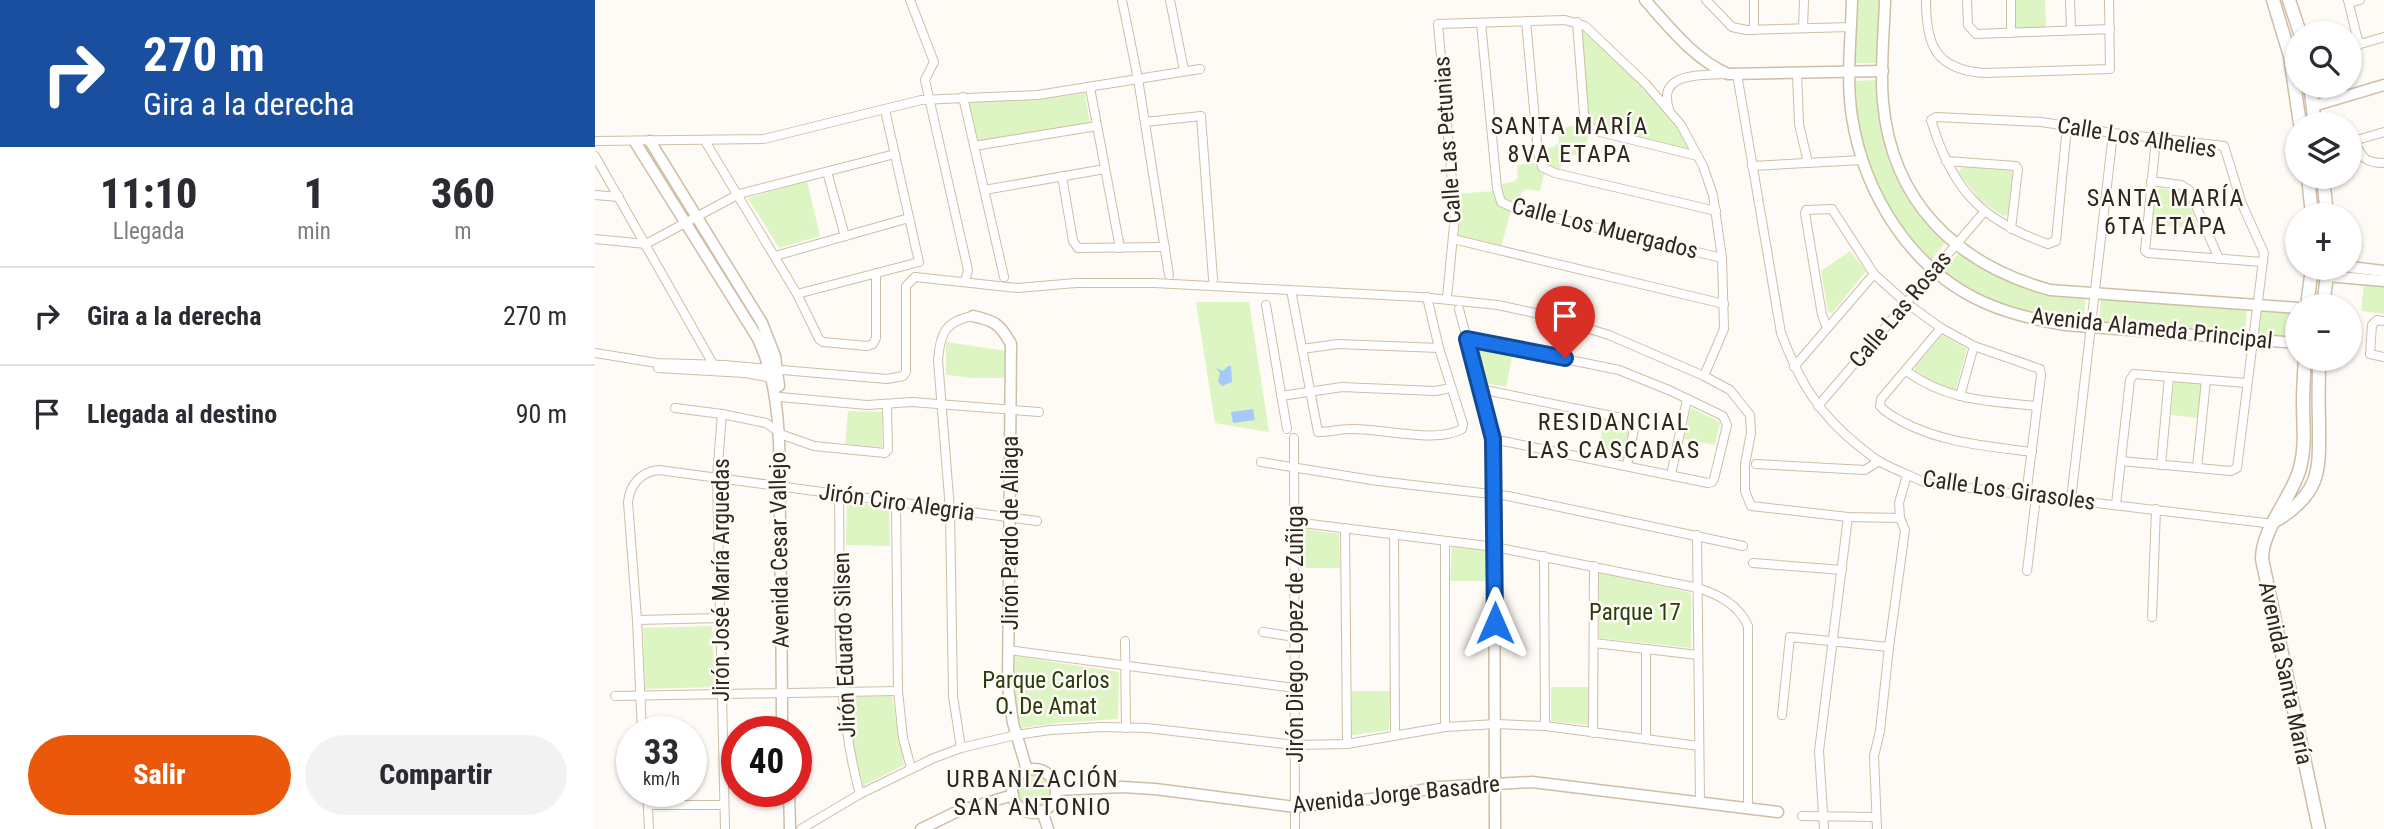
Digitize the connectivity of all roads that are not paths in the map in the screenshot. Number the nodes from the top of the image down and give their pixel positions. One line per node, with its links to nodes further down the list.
1 (910, 0): 47 (street)
2 (1122, 0): 40 (street)
3 (1170, 0): 34 (street)
4 (1645, 0): 32 (street)
5 (1706, 0): 27 (street)
6 (1754, 0): 27 (street)
7 (1804, 0): 25 (street)
8 (1851, 0): 24 (street, Avenida Alameda Principal)
9 (1885, 0): 35 (street, Avenida Alameda Principal)
10 (1926, 0): 26 (street)
11 (1967, 0): 29 (street)
12 (2011, 0): 29 (street)
13 (2070, 0): 28 (street)
14 (2109, 0): 26 (street)
15 (2273, 0): 50 (main road)
16 (2289, 0): 20 (main road)
17 (2360, 0): 18 (street)
18 (2349, 2): 21 (street)
19 (1526, 21): 22 (street); 23 (street); 82 (street)
20 (2296, 21)
21 (2352, 21)
22 (1577, 22): 42 (street); 67 (street)
23 (1482, 23): 90 (street, Calle Las Petunias); 96 (street, Calle Los Muergados)
24 (1851, 27): 25 (street); 36 (street, Avenida Alameda Principal)
25 (1803, 28): 27 (street)
26 (2110, 29): 28 (street)
27 (1754, 30)
28 (2071, 30): 29 (street)
29 (2011, 33)
30 (2384, 37): 31 (street)
31 (2362, 44)
32 (1699, 58): 38 (street); 39 (street)
33 (1200, 69): 34 (street)
34 (1184, 70): 40 (street)
35 (1883, 71): 36 (street); 92 (street, Avenida Alameda Principal)
36 (1850, 72): 37 (street); 69 (street, Avenida Alameda Principal)
37 (1797, 73): 38 (street); 71 (street)
38 (1733, 74): 39 (street); 73 (street, Calle Los Girasoles)
39 (1687, 76): 41 (street)
40 (1138, 79): 44 (street); 53 (street)
41 (1675, 82): 42 (street); 52 (street)
42 (1645, 83): 52 (street)
43 (2384, 85): 48 (street)
44 (1090, 88): 45 (street); 54 (street)
45 (963, 97): 47 (street); 64 (street)
46 (2311, 98): 48 (main road)
47 (931, 99): 49 (street); 108 (street)
48 (2313, 106): 51 (main road)
49 (885, 110): 62 (street); 65 (street)
50 (2298, 112)
51 (2314, 112)
52 (1672, 113): 67 (street)
53 (1145, 122): 93 (street); 107 (street)
54 (1097, 126): 64 (street); 74 (street)
55 (2067, 126): 57 (street, Calle Los Alhelies); 70 (street, Calle Los Alhelies); 87 (street)
56 (2384, 132): 59 (street)
57 (2113, 133): 58 (street, Calle Los Alhelies); 112 (street)
58 (2156, 138): 77 (street); 98 (street, Calle Los Alhelies)
59 (2362, 139)
60 (595, 141): 63 (street)
61 (650, 141): 62 (street); 63 (street); 84 (street)
62 (705, 141): 80 (street)
63 (635, 142): 86 (street)
64 (974, 146): 78 (street)
65 (895, 154): 75 (street); 85 (street)
66 (595, 156): 81 (street)
67 (1698, 156): 82 (street)
68 (2362, 159): 72 (street)
69 (1862, 160): 71 (street); 99 (street, Avenida Alameda Principal)
70 (1946, 161): 83 (street); 87 (street)
71 (1808, 163): 73 (street)
72 (2384, 163)
73 (1752, 166): 135 (street, Calle Los Girasoles)
74 (1105, 169): 76 (street); 94 (street)
75 (827, 172): 80 (street); 88 (street)
76 (1062, 176): 78 (street); 94 (street)
77 (2151, 181): 97 (street); 97 (street)
78 (984, 190): 105 (street)
79 (595, 195): 81 (street)
80 (738, 195): 84 (street); 95 (street)
81 (619, 197): 91 (street)
82 (1716, 211): 96 (street)
83 (1984, 212): 87 (street); 92 (street, Calle Las Rosas)
84 (698, 217): 86 (street); 140 (street)
85 (909, 218): 88 (street); 102 (street)
86 (687, 223): 91 (street); 140 (street)
87 (2011, 229)
88 (845, 236): 95 (street)
89 (595, 239): 91 (street)
90 (1453, 239): 114 (street, Calle Las Petunias); 116 (street)
91 (646, 244): 134 (street)
92 (1956, 244): 99 (street, Calle Las Rosas); 112 (street, Avenida Alameda Principal)
93 (1165, 247): 94 (street); 104 (street)
94 (1119, 248)
95 (775, 256): 111 (street)
96 (1722, 258): 116 (street)
97 (2219, 259): 98 (street)
98 (2262, 262): 118 (street, Calle Los Alhelies)
99 (1934, 268): 115 (street, Calle Las Rosas); 123 (street, Avenida Alameda Principal)
100 (2362, 268): 101 (street)
101 (2384, 271)
102 (876, 273): 111 (street); 111 (street)
103 (1874, 274): 115 (street); 124 (street); 124 (street)
104 (1169, 275)
105 (1004, 277)
106 (2362, 277): 109 (street)
107 (1213, 279)
108 (965, 281): 110 (street); 140 (street)
109 (2384, 281)
110 (1291, 290): 113 (street); 131 (street)
111 (797, 294)
112 (2094, 294): 118 (street, Avenida Alameda Principal); 123 (street)
113 (1427, 297): 114 (street); 130 (street)
114 (1447, 298): 141 (street)
115 (1905, 302): 125 (street); 154 (street, Calle Las Rosas)
116 (1724, 304): 141 (street)
117 (1266, 305): 148 (street)
118 (2256, 305): 119 (street, Avenida Alameda Principal); 127 (street, Calle Los Alhelies)
119 (2285, 307)
120 (1459, 309): 126 (street)
121 (973, 316): 152 (street); 157 (street, Jirón Pardo de Aliaga)
122 (2384, 321): 133 (street)
123 (2091, 326): 127 (street, Avenida Alameda Principal); 182 (street)
124 (1828, 328): 135 (street)
125 (1941, 328): 129 (street); 137 (street)
126 (1467, 339): 146 (street); 151 (street)
127 (2252, 339): 128 (street, Avenida Alameda Principal); 144 (street, Calle Los Alhelies)
128 (2285, 342)
129 (1974, 346): 149 (street); 155 (street)
130 (1439, 348): 131 (street); 145 (street)
131 (1302, 349): 147 (street)
132 (595, 353): 134 (street)
133 (2384, 357)
134 (713, 365): 140 (street)
135 (1794, 367): 154 (street, Calle Los Girasoles)
136 (658, 368): 140 (street)
137 (1906, 371): 149 (street); 164 (street)
138 (2304, 371): 192 (main road, Avenida Santa María)
139 (2319, 371): 192 (main road)
140 (773, 372): 150 (street, Avenida Cesar Vallejo); 161 (street, Avenida Cesar Vallejo)
141 (1704, 376): 188 (street)
142 (2169, 377): 143 (street); 166 (street); 169 (street)
143 (2206, 380): 144 (street); 173 (street)
144 (2246, 383): 173 (street, Calle Los Alhelies)
145 (1451, 388): 147 (street); 147 (street)
146 (1480, 389): 163 (street); 171 (street)
147 (1310, 391): 148 (street)
148 (1281, 396): 160 (street)
149 (1959, 396): 155 (street)
150 (780, 397): 153 (street); 161 (street, Avenida Cesar Vallejo)
151 (1687, 399): 174 (street); 174 (street)
152 (943, 404): 153 (street); 157 (street); 186 (street)
153 (887, 405): 161 (street)
154 (1818, 406): 165 (street, Calle Los Girasoles)
155 (2037, 406): 164 (street)
156 (675, 408): 159 (street)
157 (1011, 410): 158 (street); 187 (street, Jirón Pardo de Aliaga)
158 (1039, 412)
159 (722, 414): 161 (street); 176 (street, Jirón José María Arguedas)
160 (1287, 429)
161 (780, 432): 177 (street, Avenida Cesar Vallejo)
162 (1294, 438): 172 (street, Jirón Diego Lopez de Zuñiga)
163 (1493, 439): 170 (street); 171 (street)
164 (2032, 452): 180 (street)
165 (1879, 461): 168 (street); 175 (street, Calle Los Girasoles)
166 (2121, 461): 169 (street); 184 (street)
167 (1261, 462): 172 (street)
168 (1756, 464)
169 (2161, 465): 173 (street)
170 (1494, 467): 179 (street)
171 (1627, 467): 174 (street)
172 (1294, 468): 179 (street); 191 (street, Jirón Diego Lopez de Zuñiga)
173 (2197, 468)
174 (1671, 475)
175 (1907, 475): 180 (street, Calle Los Girasoles); 189 (street)
176 (717, 477): 177 (street, Jirón Ciro Alegria); 206 (street, Jirón José María Arguedas); 207 (street, Jirón Ciro Alegria)
177 (782, 486): 178 (street, Jirón Ciro Alegria); 220 (street, Avenida Cesar Vallejo)
178 (839, 494): 183 (street, Jirón Ciro Alegria); 221 (street, Jirón Eduardo Silsen)
179 (1494, 495): 195 (street); 198 (street)
180 (2026, 496): 181 (street, Calle Los Girasoles)
181 (2036, 496): 182 (street, Calle Los Girasoles); 203 (street)
182 (2071, 500): 184 (street, Calle Los Girasoles)
183 (896, 503): 186 (street, Jirón Ciro Alegria); 219 (street)
184 (2116, 504): 185 (street, Calle Los Girasoles)
185 (2156, 509): 192 (street, Calle Los Girasoles); 205 (street)
186 (950, 510): 187 (street, Jirón Ciro Alegria); 241 (street)
187 (1010, 517): 190 (street, Jirón Ciro Alegria); 215 (street, Jirón Pardo de Aliaga)
188 (1847, 517): 189 (street); 202 (street)
189 (1900, 518): 213 (street)
190 (1037, 521)
191 (1294, 522): 193 (street); 209 (street, Jirón Diego Lopez de Zuñiga)
192 (2275, 522): 271 (main road, Avenida Santa María)
193 (1345, 528): 194 (street); 238 (street)
194 (1394, 534): 196 (street); 236 (street)
195 (1697, 535): 197 (street); 204 (street)
196 (1444, 541): 198 (street); 232 (street)
197 (1743, 546)
198 (1495, 547): 199 (street); 230 (street)
199 (1544, 556): 201 (street); 231 (street)
200 (1753, 562): 202 (street)
201 (1594, 566): 204 (street); 212 (street)
202 (1842, 570): 211 (street)
203 (2027, 572)
204 (1698, 588): 216 (street); 254 (street)
205 (2152, 617)
206 (721, 618): 207 (street); 222 (street, Jirón José María Arguedas)
207 (637, 620): 224 (street, Jirón Ciro Alegria)
208 (1263, 632): 209 (street)
209 (1295, 636): 218 (street, Jirón Diego Lopez de Zuñiga)
210 (1125, 641): 217 (street)
211 (1833, 642): 213 (street); 225 (street); 258 (street)
212 (1594, 643): 214 (street); 234 (street)
213 (1889, 647): 259 (street)
214 (1646, 649): 216 (street); 237 (street)
215 (1009, 650): 217 (street); 235 (street, Jirón Pardo de Aliaga)
216 (1698, 655): 240 (street)
217 (1126, 667): 218 (street); 233 (street)
218 (1295, 688): 239 (street, Jirón Diego Lopez de Zuñiga)
219 (898, 691): 221 (street); 242 (street)
220 (785, 692): 221 (street); 222 (street); 228 (street, Avenida Cesar Vallejo); 229 (street, Avenida Cesar Vallejo)
221 (842, 692): 246 (street, Jirón Eduardo Silsen)
222 (721, 694): 224 (street); 227 (street, Jirón José María Arguedas)
223 (615, 695): 224 (street)
224 (639, 695): 226 (street, Jirón Ciro Alegria)
225 (1782, 715)
226 (641, 716)
227 (722, 716)
228 (783, 716)
229 (787, 716)
230 (1496, 724): 231 (street); 232 (street); 244 (street)
231 (1545, 726): 234 (street)
232 (1445, 727): 236 (street)
233 (1126, 728): 235 (street); 239 (street)
234 (1593, 733): 237 (street)
235 (1016, 735): 241 (street); 243 (street, Jirón Pardo de Aliaga)
236 (1395, 736): 238 (street)
237 (1646, 739): 240 (street)
238 (1347, 744): 239 (street)
239 (1295, 745): 253 (street, Jirón Diego Lopez de Zuñiga)
240 (1699, 746): 248 (street)
241 (961, 748): 242 (street)
242 (911, 768): 246 (street)
243 (1027, 770): 245 (street); 247 (street)
244 (1496, 782): 248 (street, Avenida Jorge Basadre); 253 (street, Avenida Jorge Basadre); 268 (street)
245 (1056, 790): 253 (street, Avenida Jorge Basadre); 255 (street)
246 (860, 794): 264 (street)
247 (1013, 795): 255 (street); 265 (street)
248 (1700, 802): 254 (street, Avenida Jorge Basadre)
249 (648, 807): 260 (street)
250 (724, 807): 261 (street, Jirón José María Arguedas)
251 (783, 807): 262 (street)
252 (789, 807): 263 (street)
253 (1295, 807): 267 (street, Jirón Diego Lopez de Zuñiga)
254 (1748, 808): 256 (street, Avenida Jorge Basadre)
255 (1042, 811): 266 (street)
256 (1778, 812)
257 (1802, 816): 258 (street)
258 (1823, 816): 259 (street); 269 (street)
259 (1876, 817): 270 (street)
260 (649, 829)
261 (725, 829)
262 (784, 829)
263 (790, 829)
264 (801, 829)
265 (921, 829)
266 (1048, 829)
267 (1295, 829)
268 (1495, 829)
269 (1823, 829)
270 (1877, 829)
271 (2319, 829)

